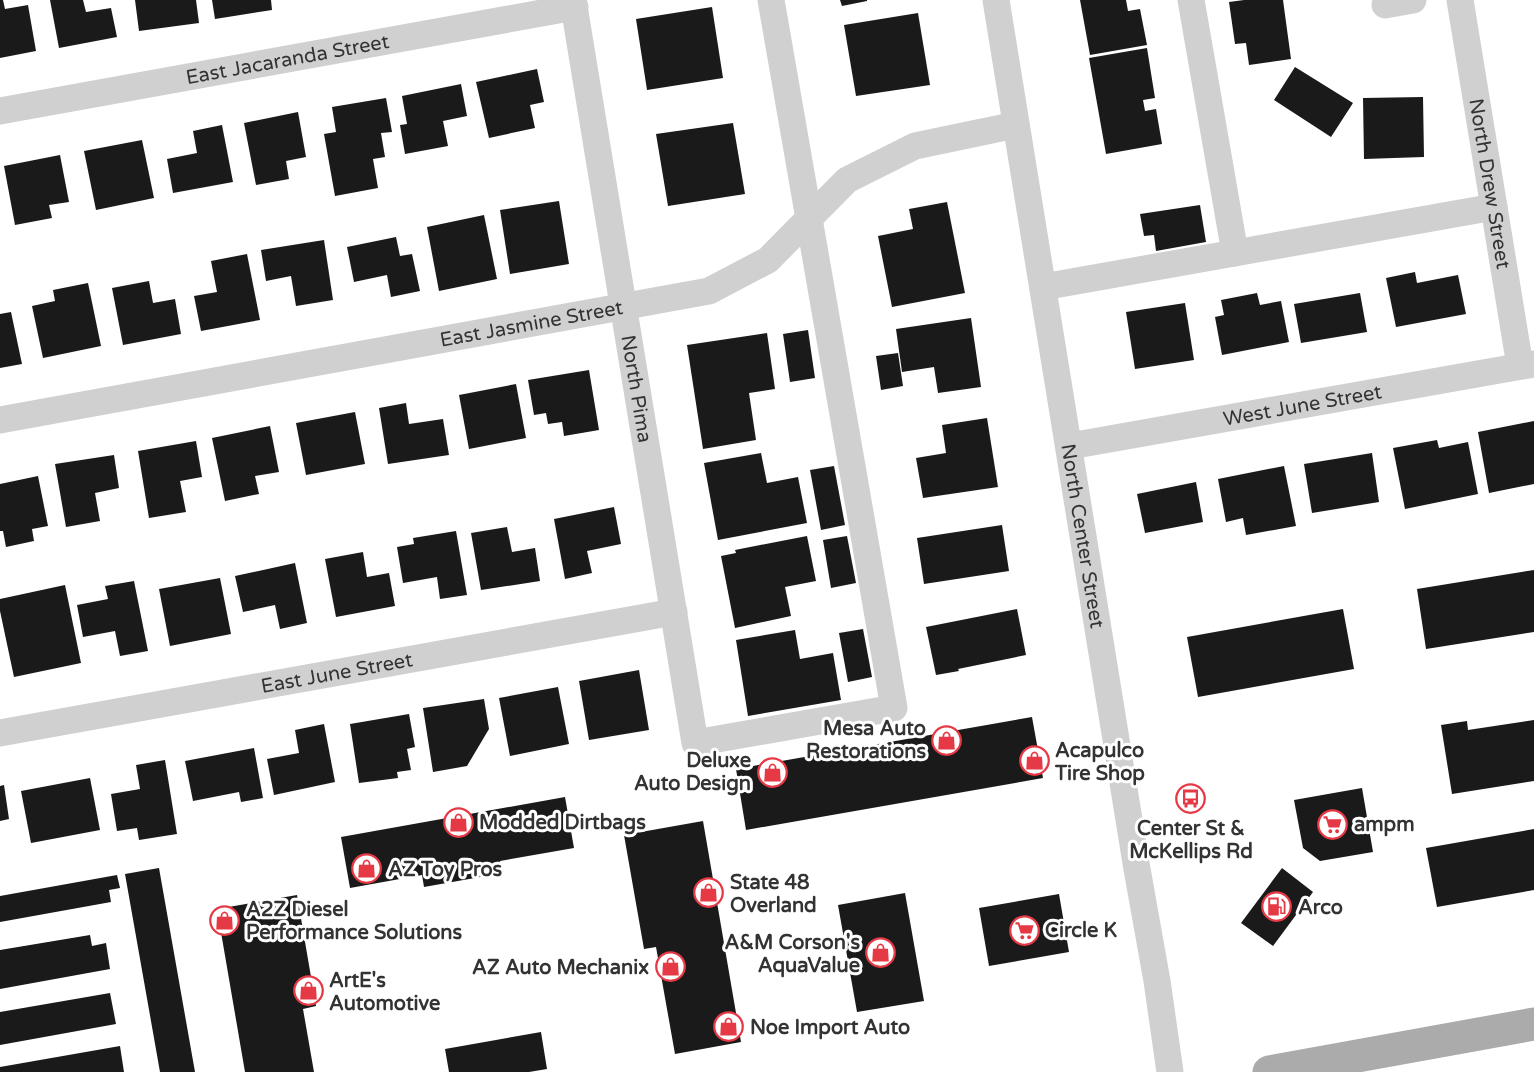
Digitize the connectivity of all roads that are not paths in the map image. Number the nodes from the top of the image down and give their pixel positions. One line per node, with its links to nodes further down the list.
1 (771, 0): 11 (street)
2 (996, 0): 9 (street, North Center Street)
3 (1191, 0): 12 (street)
4 (1413, 0): 7 (street)
5 (1460, 0): 10 (street, North Drew Street)
6 (574, 4): 8 (street, East Jacaranda Street); 14 (street, North Pima)
7 (1385, 5)
8 (0, 111)
9 (1016, 125): 11 (street, East Jasmine Street); 13 (street, North Center Street)
10 (1494, 207): 12 (street); 15 (street, North Drew Street)
11 (809, 218): 14 (street, East Jasmine Street); 18 (street, North Pima)
12 (1235, 253): 13 (street)
13 (1043, 286): 17 (street, North Center Street)
14 (624, 308): 16 (street, East Jasmine Street); 18 (street, North Pima)
15 (1527, 365): 17 (street, West June Street)
16 (0, 420)
17 (1070, 446): 21 (street, North Center Street)
18 (674, 612): 19 (street, East June Street)
19 (0, 733)
20 (1534, 1024): 22 (main road)
21 (1170, 1072)
22 (1269, 1072)

